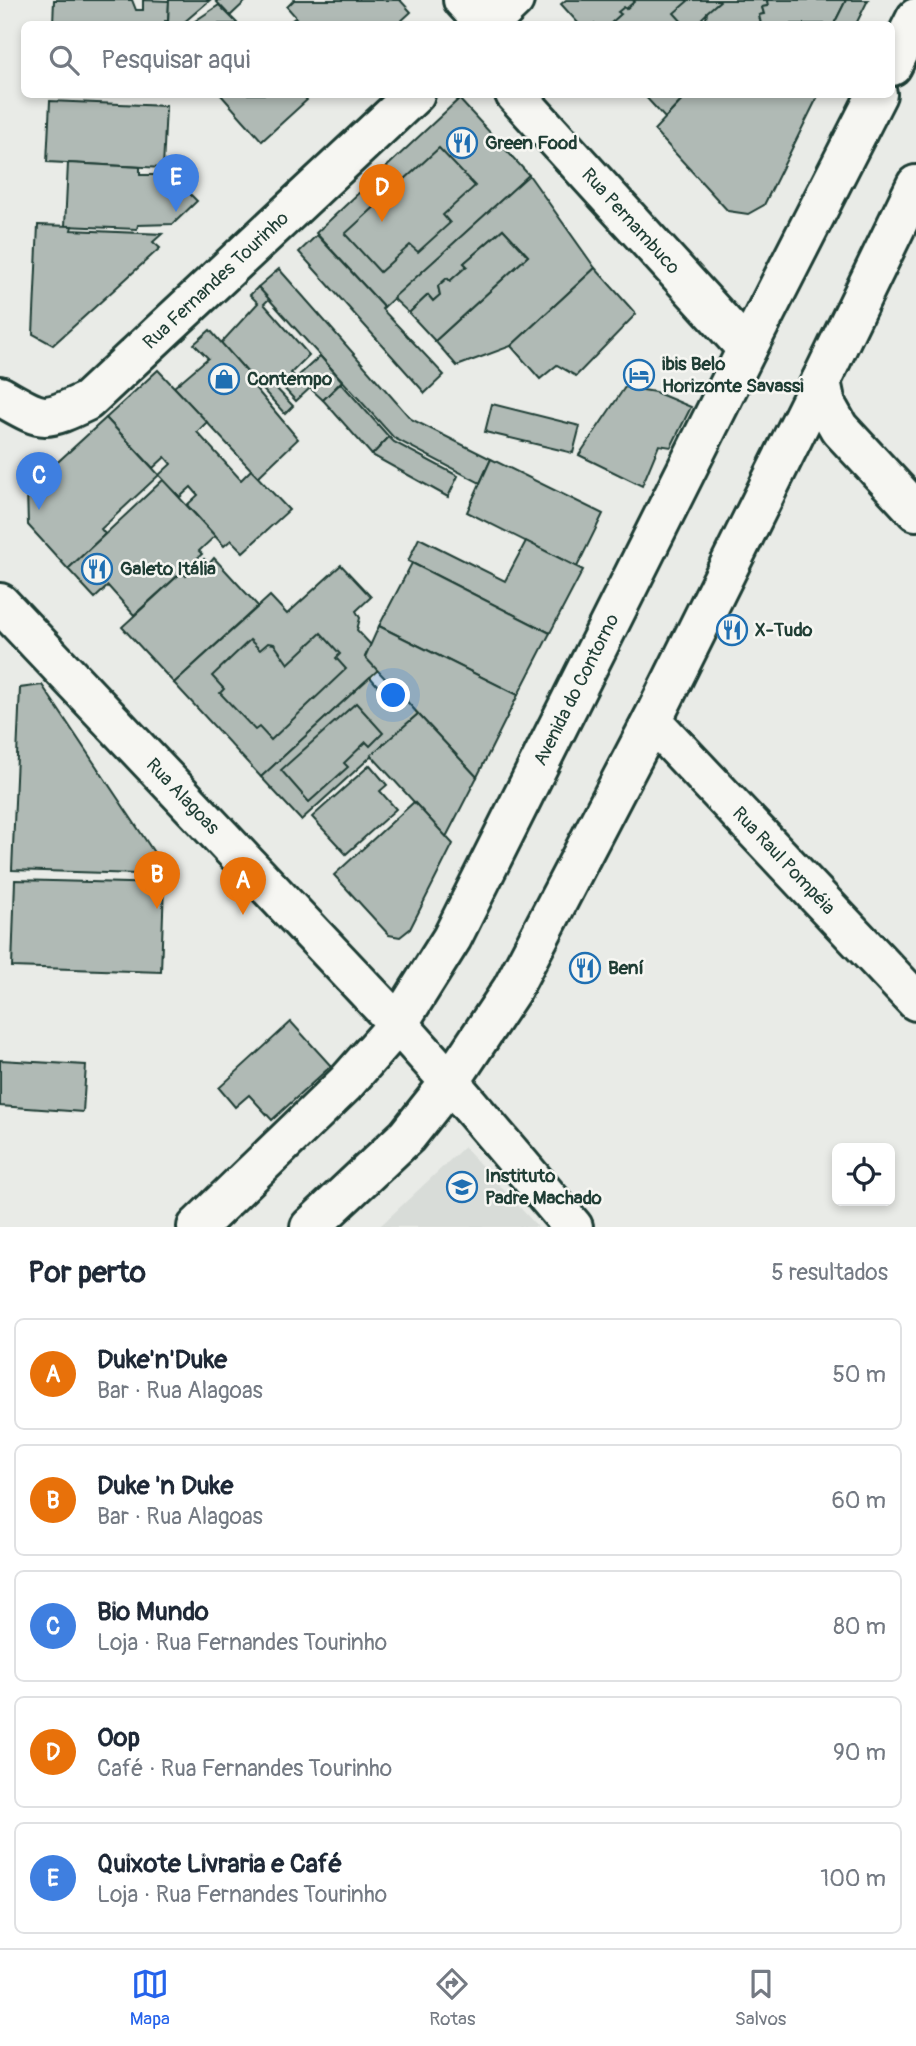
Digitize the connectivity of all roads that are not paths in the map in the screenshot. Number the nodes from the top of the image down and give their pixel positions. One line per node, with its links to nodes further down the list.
1 (463, 0): 4 (main road)
2 (514, 0): 5 (main road)
3 (916, 18): 6 (main road)
4 (484, 21)
5 (490, 21)
6 (895, 58)
7 (411, 98): 13 (main road, Rua Fernandes Tourinho)
8 (518, 98): 11 (main road, Rua Pernambuco)
9 (875, 98): 11 (main road, Avenida do Contorno)
10 (916, 185): 12 (main road)
11 (747, 349): 18 (main road, Avenida do Contorno)
12 (821, 381): 14 (main road); 16 (main road)
13 (0, 396)
14 (916, 511)
15 (0, 603): 18 (main road, Rua Alagoas)
16 (652, 721): 17 (main road, Rua Raul Pompéia); 19 (main road)
17 (916, 1001)
18 (398, 1024): 19 (main road, Rua Alagoas); 20 (main road, Avenida do Contorno)
19 (450, 1082): 21 (main road); 22 (main road, Rua Alagoas)
20 (197, 1227)
21 (310, 1227)
22 (573, 1227)

